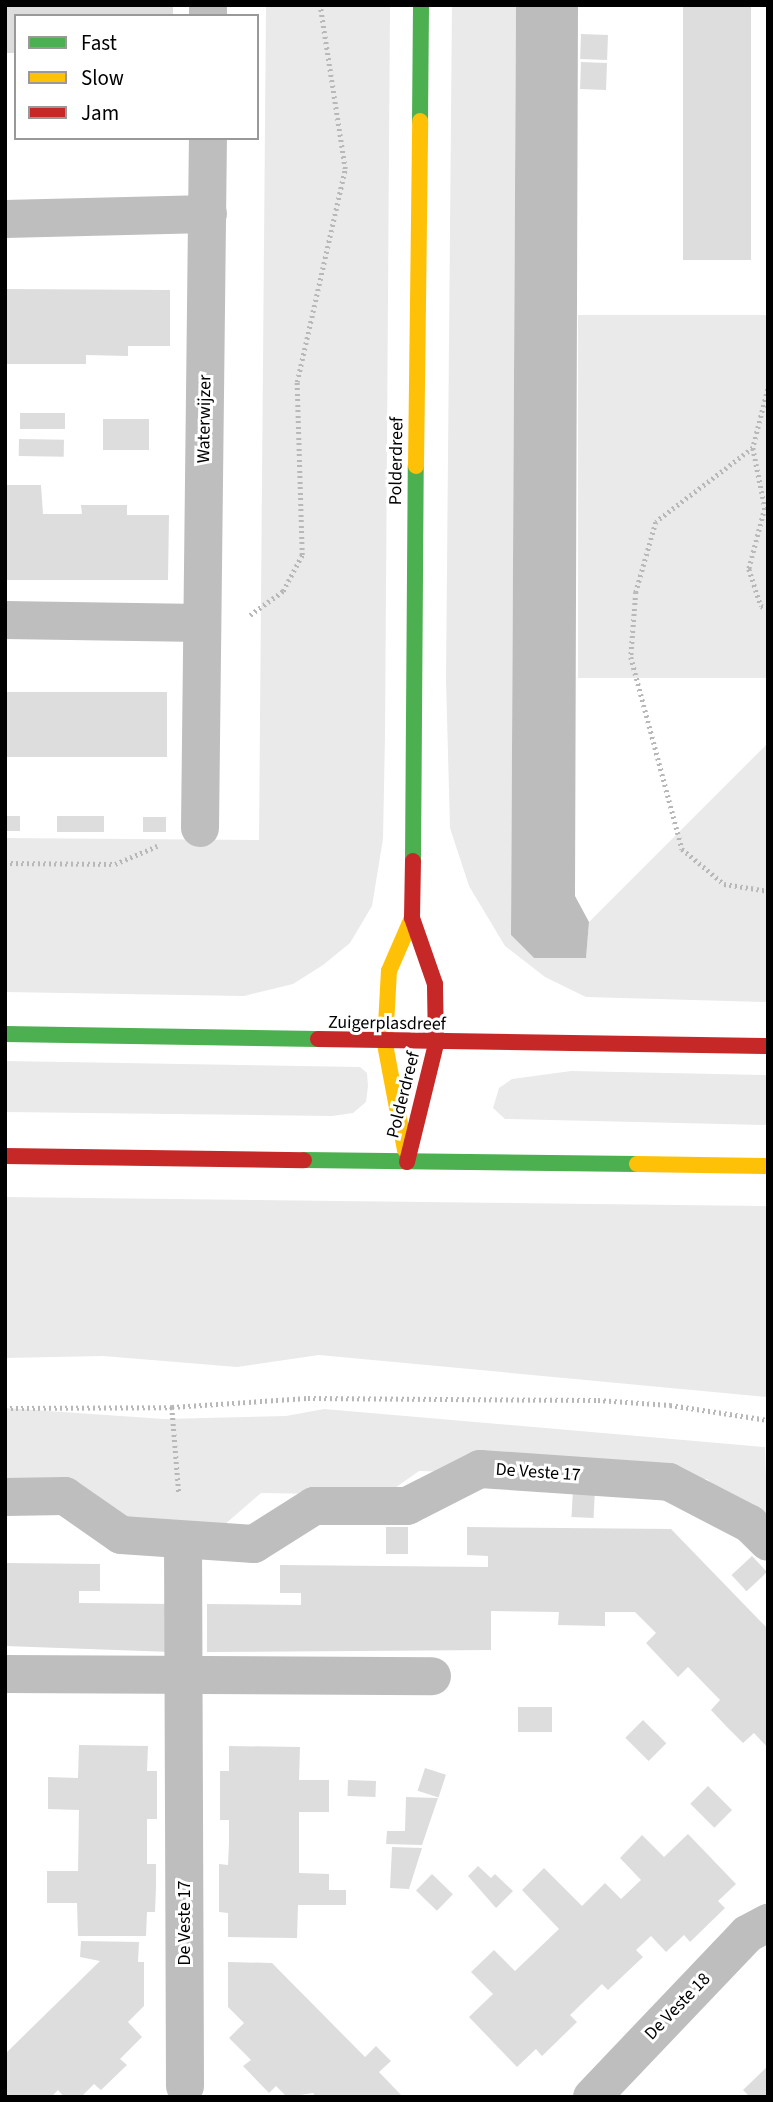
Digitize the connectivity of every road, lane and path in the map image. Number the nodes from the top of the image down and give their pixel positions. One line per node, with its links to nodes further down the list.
1 (320, 5): 10 (path)
2 (421, 5): 14 (main road, Polderdreef)
3 (208, 140): 4 (street, Waterwijzer)
4 (208, 214): 5 (street); 10 (street, Waterwijzer)
5 (5, 219)
6 (768, 389): 7 (path)
7 (753, 448): 8 (path); 13 (path)
8 (768, 608)
9 (5, 620): 10 (street)
10 (201, 623): 11 (street, Waterwijzer)
11 (200, 828): 12 (path)
12 (5, 863)
13 (768, 891)
14 (412, 918): 16 (main road, Polderdreef); 17 (main road, Polderdreef)
15 (5, 1034): 16 (main road, Zuigerplasdreef)
16 (385, 1044): 17 (main road, Zuigerplasdreef); 20 (main road, Polderdreef)
17 (436, 1044): 18 (main road, Zuigerplasdreef); 20 (main road, Polderdreef)
18 (768, 1046)
19 (5, 1157): 20 (main road)
20 (407, 1161): 21 (main road)
21 (768, 1166)
22 (172, 1407): 23 (path); 24 (path); 26 (path)
23 (5, 1408)
24 (768, 1420)
25 (5, 1497): 26 (street, De Veste 17)
26 (183, 1540): 27 (street, De Veste 17); 29 (street, De Veste 17)
27 (768, 1542)
28 (5, 1674): 29 (street)
29 (185, 1676): 30 (street); 32 (street, De Veste 17)
30 (432, 1676)
31 (768, 1923): 33 (street, De Veste 18)
32 (185, 2093)
33 (592, 2097)

